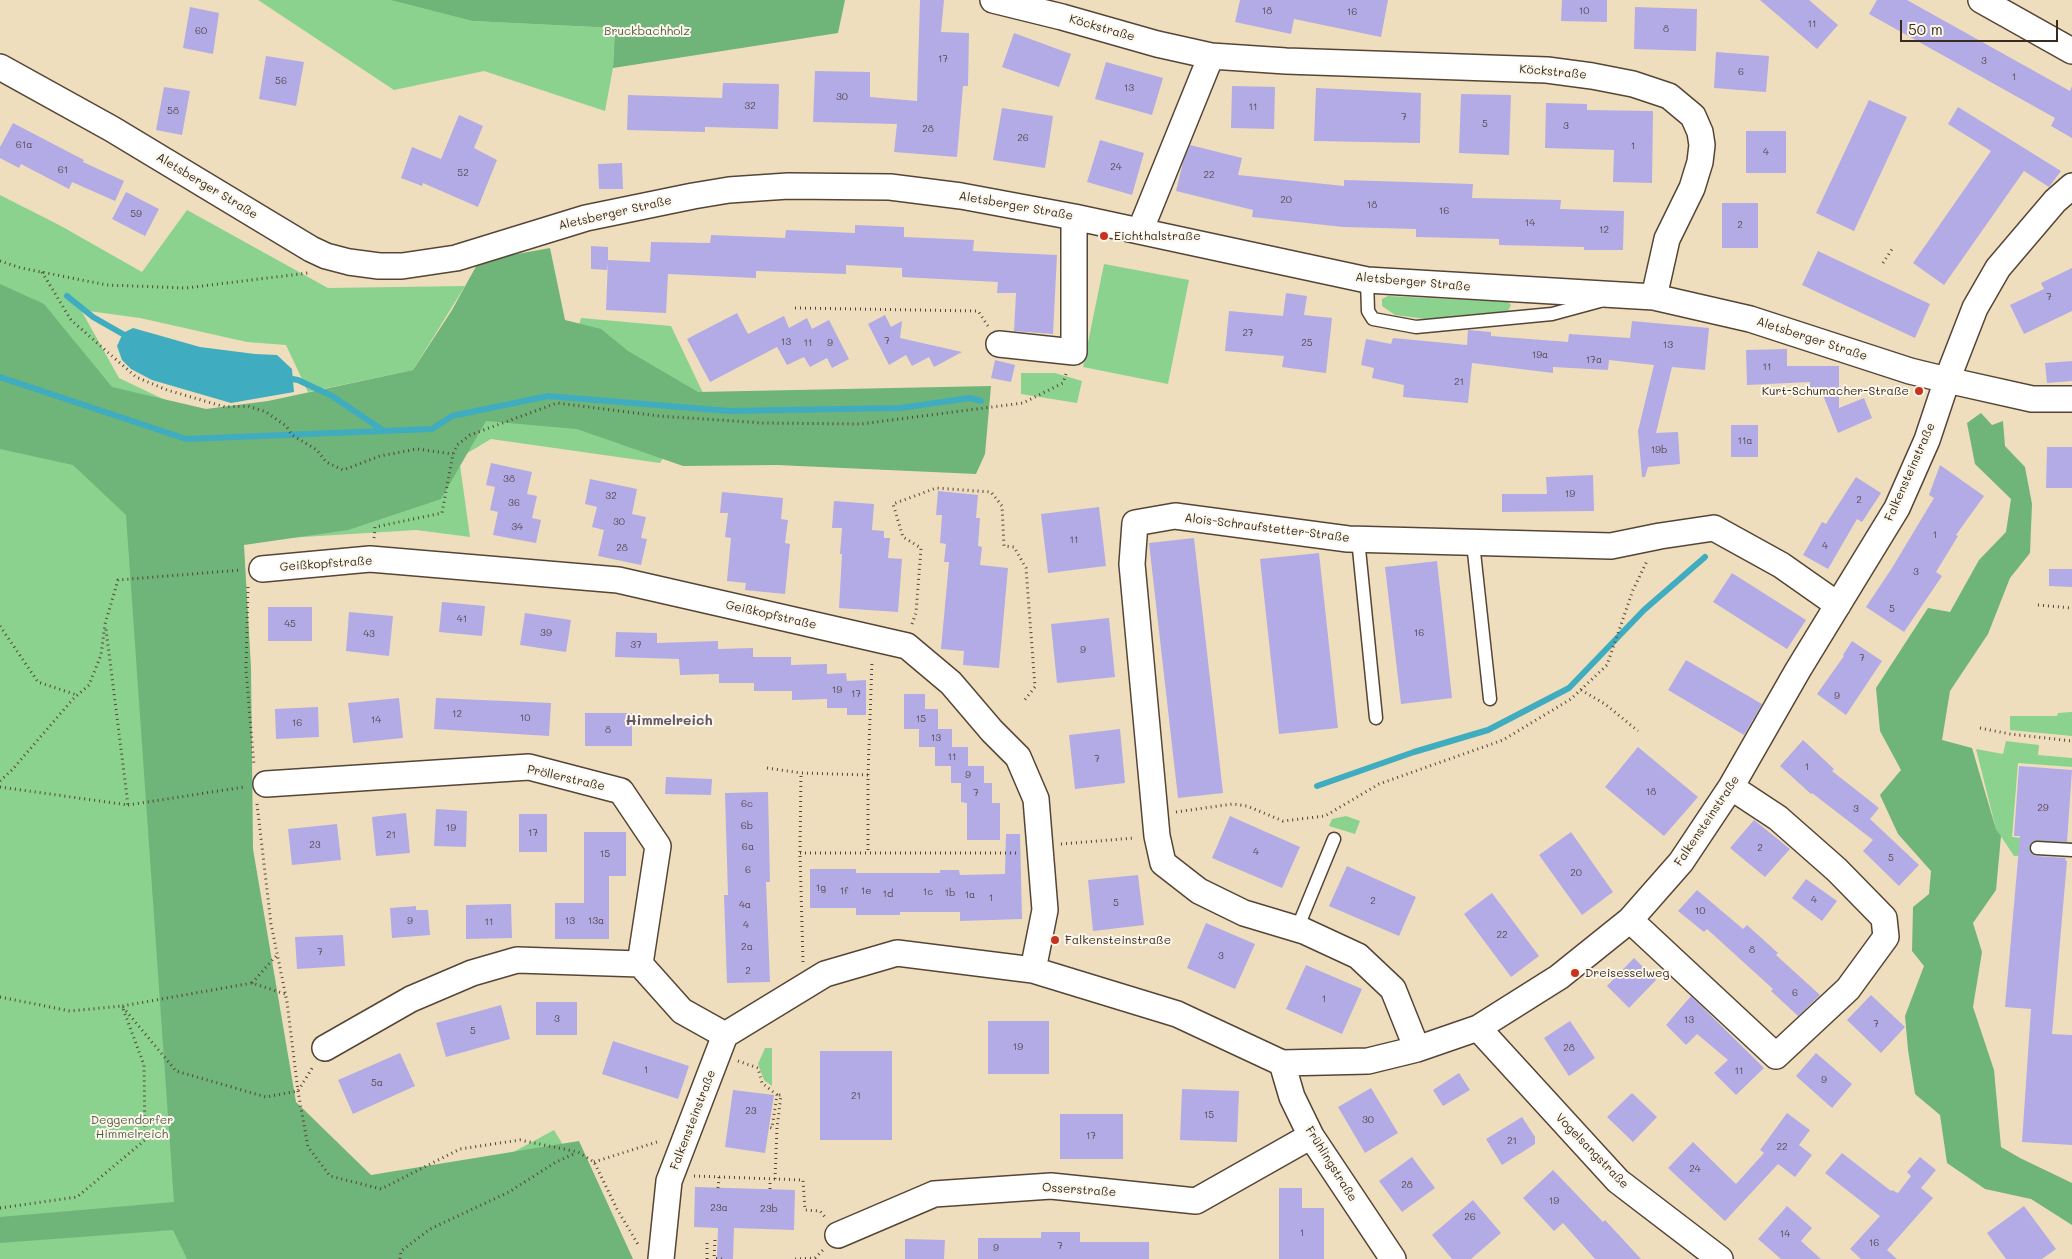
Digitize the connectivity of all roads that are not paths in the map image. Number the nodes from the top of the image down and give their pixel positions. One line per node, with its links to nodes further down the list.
1 (993, 0): 4 (street, Köckstraße)
2 (1982, 0): 3 (street)
3 (2072, 51)
4 (1211, 56): 8 (street); 11 (street, Köckstraße)
5 (0, 67): 7 (street, Aletsberger Straße)
6 (2072, 186): 13 (street)
7 (1074, 216): 8 (street, Aletsberger Straße); 12 (street)
8 (1140, 230): 9 (street, Aletsberger Straße)
9 (1367, 280): 10 (street, Aletsberger Straße); 10 (lane)
10 (1618, 296): 11 (street, Aletsberger Straße)
11 (1654, 297): 13 (street, Aletsberger Straße)
12 (999, 344)
13 (1947, 380): 14 (street, Aletsberger Straße); 18 (street, Falkensteinstraße)
14 (2072, 399)
15 (1358, 539): 16 (street, Alois-Schraufstetter-Straße); 20 (lane); 27 (street, Alois-Schraufstetter-Straße)
16 (1473, 543): 18 (street, Alois-Schraufstetter-Straße); 19 (lane)
17 (255, 569): 29 (street, Geißkopfstraße)
18 (1838, 605): 22 (street, Falkensteinstraße)
19 (1490, 699)
20 (1376, 718)
21 (261, 785): 28 (street, Pröllerstraße)
22 (1731, 787): 26 (street, Falkensteinstraße); 26 (street)
23 (1334, 838): 27 (lane)
24 (2037, 848): 25 (lane)
25 (2072, 850)
26 (1630, 920): 30 (street, Falkensteinstraße)
27 (1296, 929): 33 (street, Alois-Schraufstetter-Straße)
28 (640, 964): 31 (street); 32 (street)
29 (1033, 970): 31 (street, Falkensteinstraße); 34 (street, Falkensteinstraße)
30 (1478, 1028): 33 (street, Falkensteinstraße); 39 (street, Vogelsangstraße)
31 (722, 1045): 37 (street, Falkensteinstraße)
32 (324, 1048)
33 (1417, 1049): 34 (street, Falkensteinstraße)
34 (1282, 1063): 35 (street, Frühlingstraße)
35 (1311, 1136): 36 (street, Osserstraße); 38 (street, Frühlingstraße)
36 (838, 1235)
37 (652, 1256)
38 (1393, 1259)
39 (1720, 1259)

